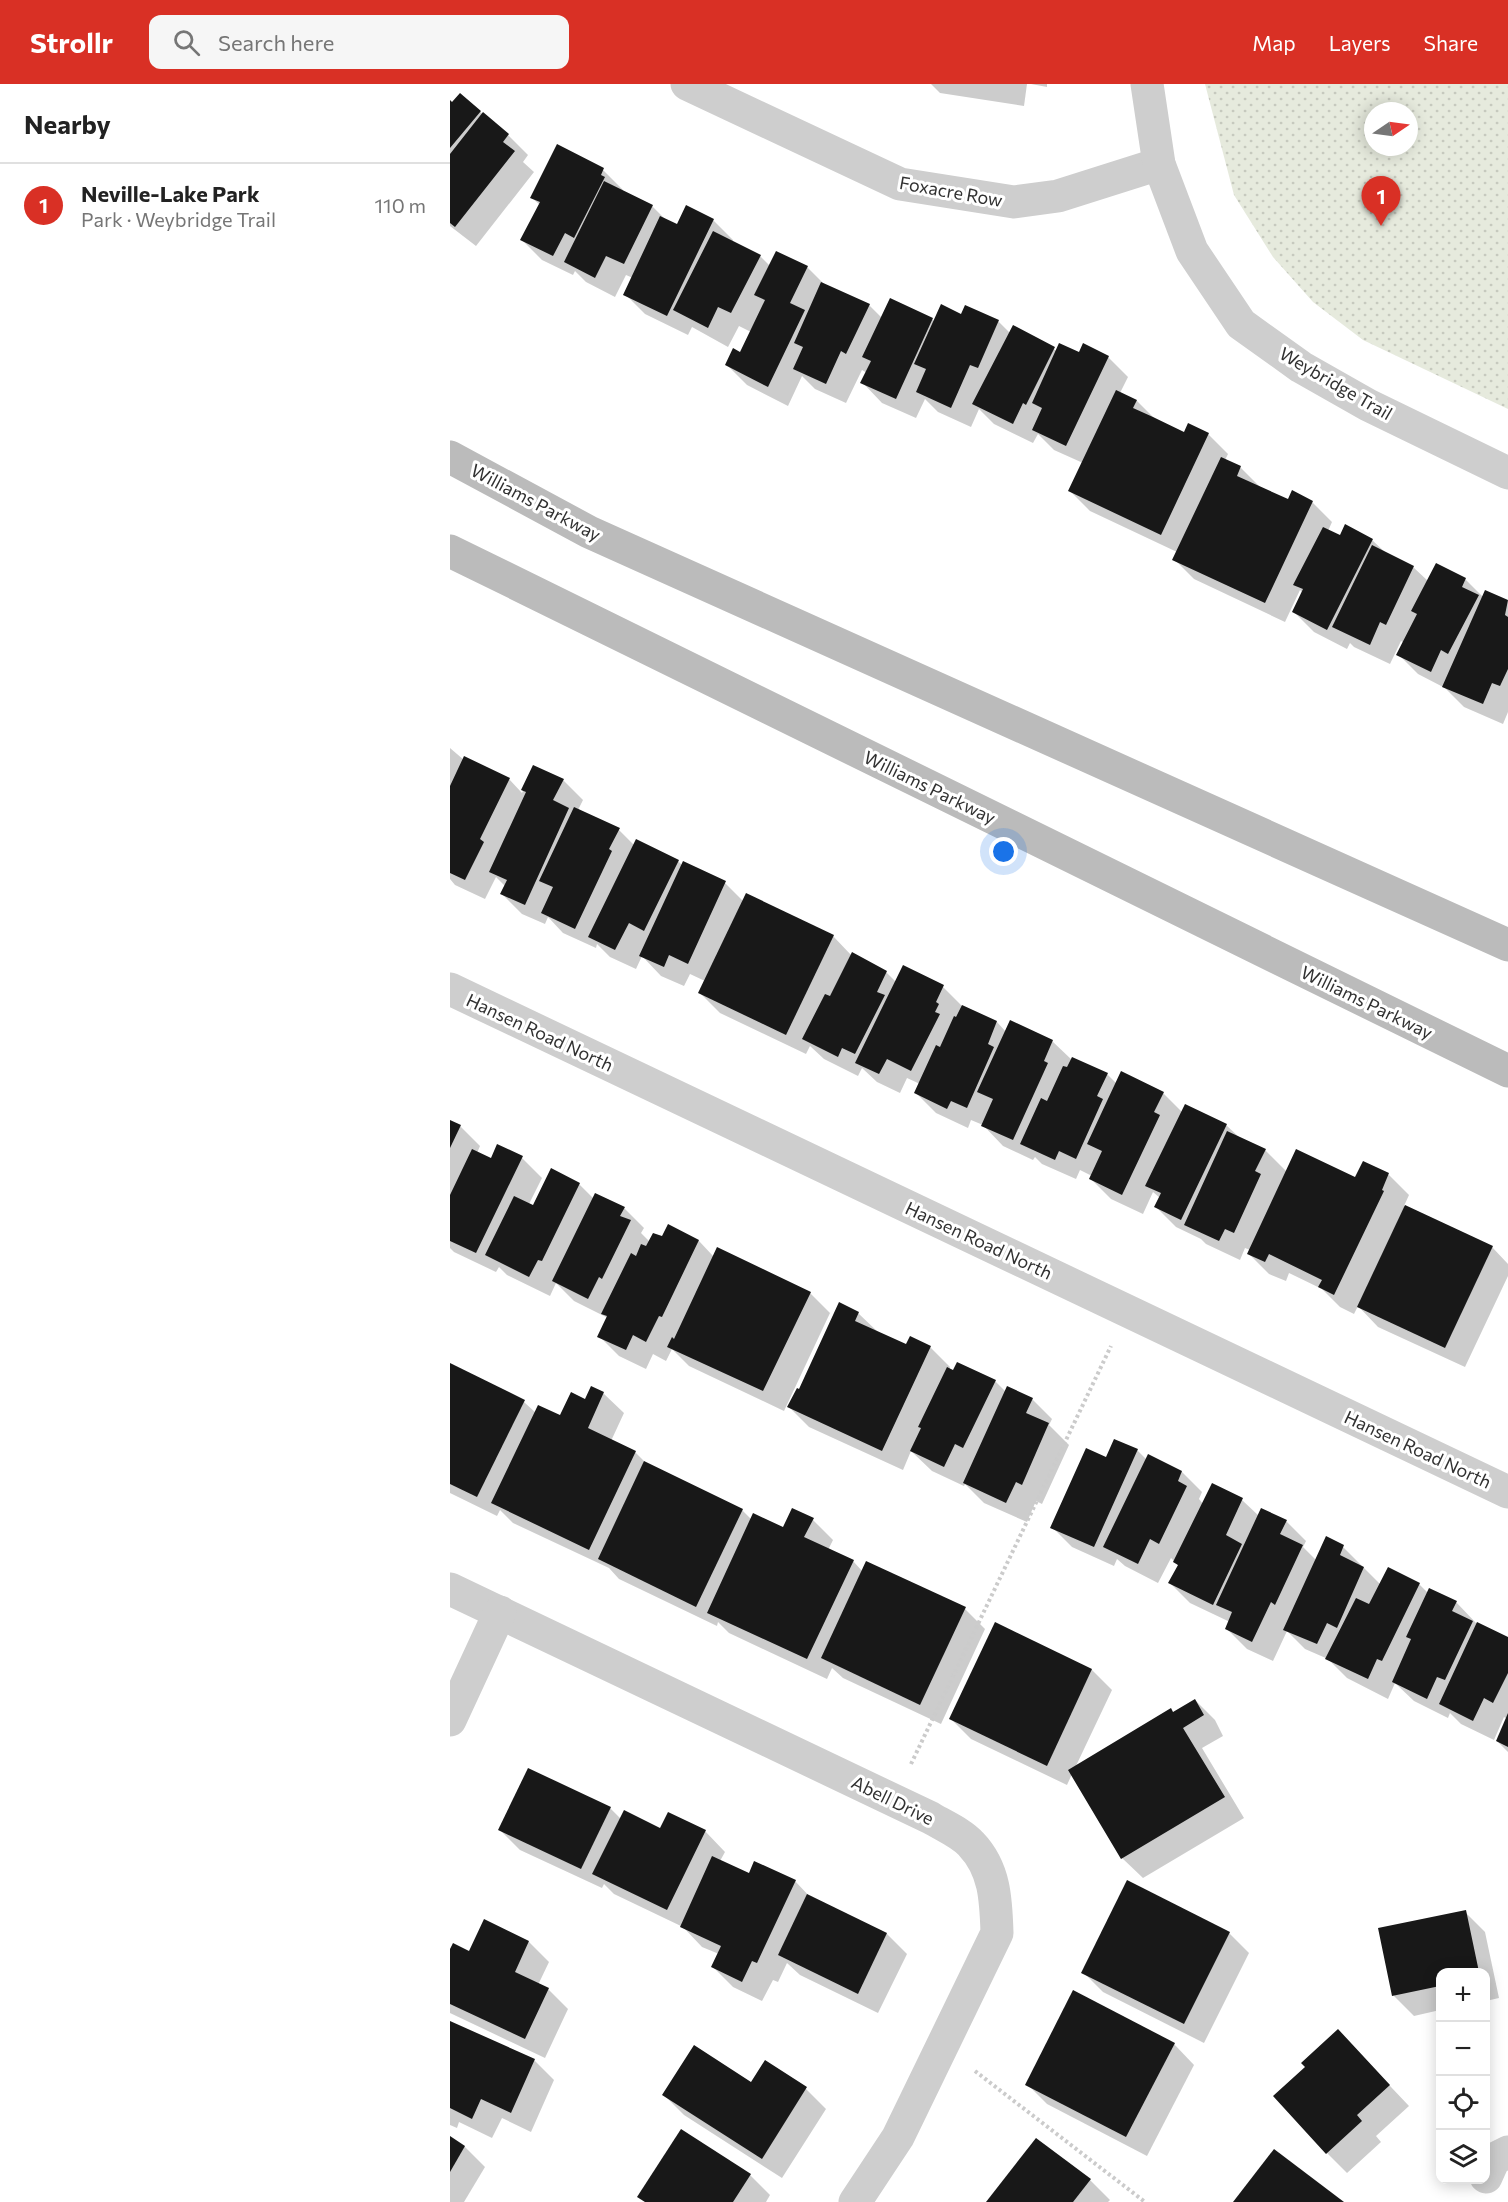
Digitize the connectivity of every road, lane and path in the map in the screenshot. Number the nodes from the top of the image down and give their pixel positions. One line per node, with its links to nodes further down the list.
1 (687, 84): 3 (street, Foxacre Row)
2 (1147, 84): 3 (street, Weybridge Trail)
3 (1160, 164): 5 (street, Weybridge Trail)
4 (450, 458): 7 (main road, Williams Parkway)
5 (1508, 473)
6 (450, 551): 9 (main road, Williams Parkway)
7 (1508, 945)
8 (450, 989): 10 (street, Hansen Road North)
9 (1508, 1071)
10 (1127, 1311): 11 (street, Hansen Road North); 15 (path)
11 (1508, 1492)
12 (450, 1589): 13 (street, Abell Drive)
13 (500, 1612): 14 (street); 15 (street, Abell Drive)
14 (450, 1720)
15 (894, 1800): 16 (street, Abell Drive)
16 (942, 2046): 20 (street, Abell Drive); 21 (path)
17 (1508, 2152): 18 (street)
18 (1490, 2167)
19 (1482, 2184): 22 (street)
20 (855, 2202)
21 (1145, 2202)
22 (1473, 2202)

